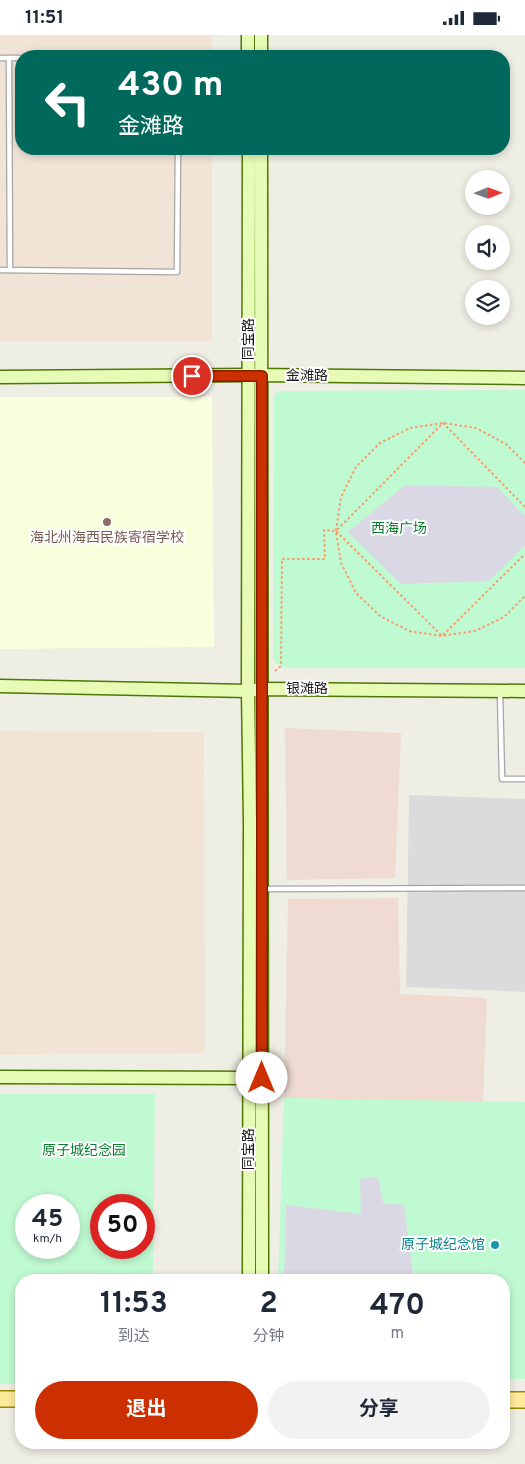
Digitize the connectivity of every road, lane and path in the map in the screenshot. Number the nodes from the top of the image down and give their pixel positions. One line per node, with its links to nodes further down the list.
1 (248, 35): 3 (main road)
2 (262, 35): 4 (main road)
3 (248, 50)
4 (262, 50)
5 (0, 58): 6 (lane)
6 (10, 58): 7 (lane); 12 (lane)
7 (15, 58)
8 (178, 155): 12 (lane)
9 (249, 155): 13 (main road, 同宝路)
10 (262, 155): 13 (main road, 同宝路)
11 (0, 269): 12 (lane)
12 (10, 270)
13 (255, 376): 14 (main road, 金滩路); 15 (main road, 金滩路); 25 (main road, 同宝路); 26 (main road, 同宝路)
14 (0, 377)
15 (525, 378)
16 (443, 423): 17 (path); 18 (path); 19 (path); 19 (path)
17 (525, 463)
18 (525, 507)
19 (336, 531): 22 (path); 22 (path); 23 (path)
20 (525, 554): 22 (path)
21 (525, 596): 22 (path)
22 (442, 636)
23 (275, 671)
24 (0, 685): 26 (main road, 银滩路)
25 (262, 689): 26 (main road, 银滩路); 27 (main road, 银滩路); 31 (main road, 同宝路)
26 (248, 691): 33 (main road, 同宝路)
27 (500, 691): 28 (main road, 银滩路); 29 (lane)
28 (525, 691)
29 (525, 779)
30 (525, 888): 31 (lane)
31 (262, 889): 33 (main road, 同宝路)
32 (0, 1077): 33 (main road)
33 (256, 1079): 34 (main road, 同宝路); 35 (main road, 同宝路)
34 (249, 1274)
35 (262, 1274)
36 (0, 1399): 37 (main road)
37 (15, 1399)
38 (510, 1400): 39 (main road)
39 (525, 1400)

